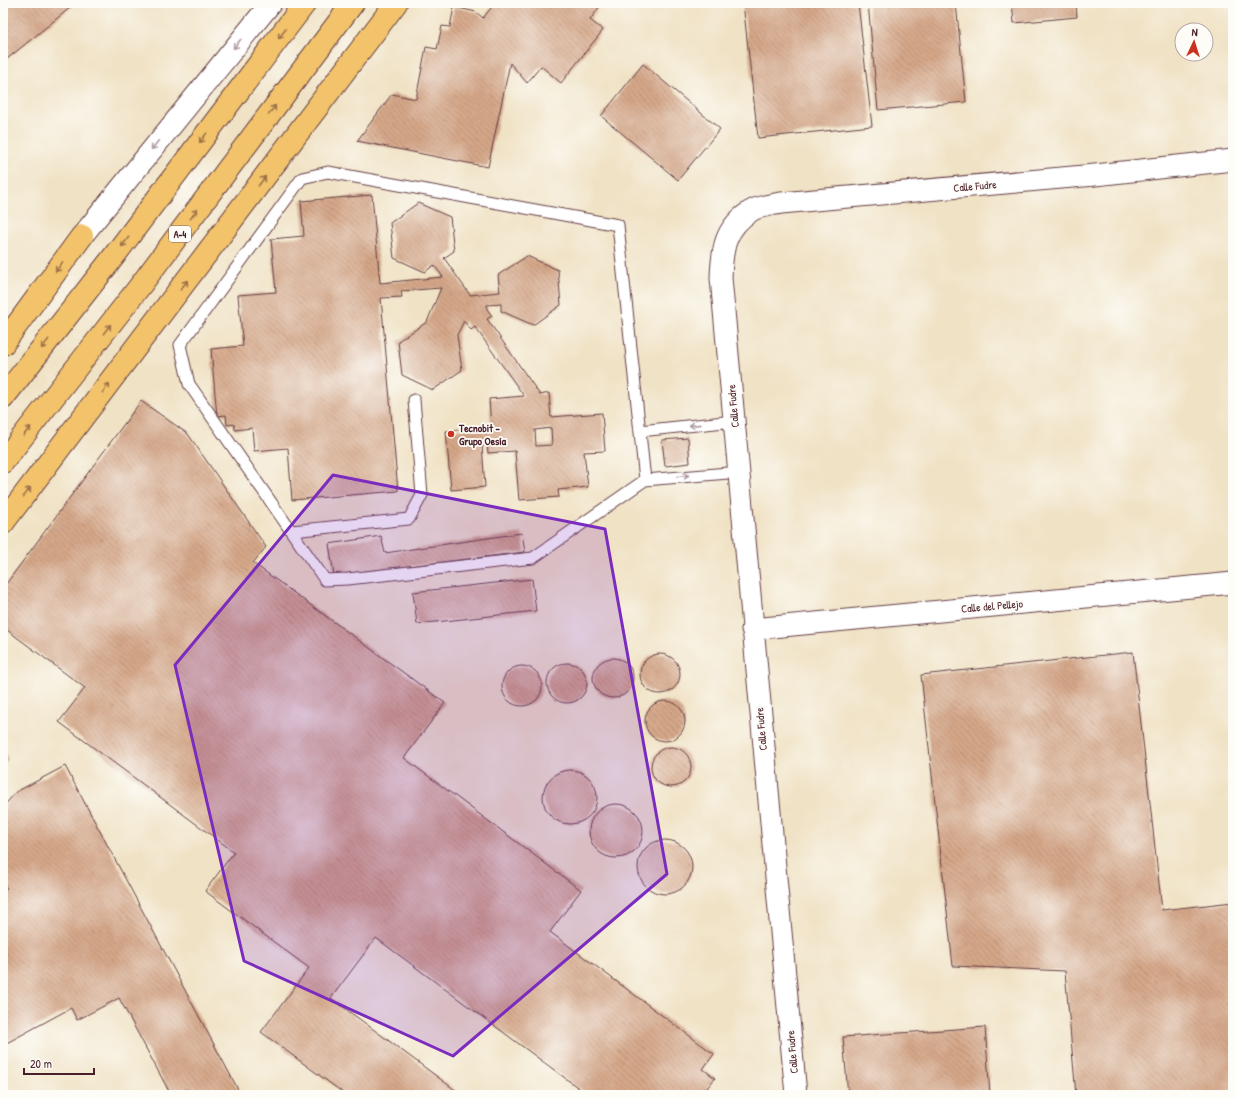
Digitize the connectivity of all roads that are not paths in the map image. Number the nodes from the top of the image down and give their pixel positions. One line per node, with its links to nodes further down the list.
1 (271, 3): 6 (street, one-way to 6)
2 (305, 3): 8 (highway, one-way to 8)
3 (353, 3): 12 (highway, A-4, one-way to 3)
4 (396, 3): 15 (highway, one-way to 4)
5 (1233, 160): 10 (street, Calle Fudre)
6 (82, 236): 7 (highway, one-way to 7)
7 (3, 344)
8 (3, 398)
9 (414, 400): 16 (lane)
10 (734, 421): 11 (lane, one-way to 11); 13 (street, Calle Fudre)
11 (640, 431): 14 (lane); 16 (lane)
12 (3, 462)
13 (740, 472): 14 (lane, one-way to 13); 18 (street, Calle Fudre)
14 (645, 480): 16 (lane)
15 (3, 523)
16 (292, 531)
17 (1233, 583): 18 (street, Calle del Pellejo)
18 (752, 629): 19 (street, Calle Fudre)
19 (796, 1095)

